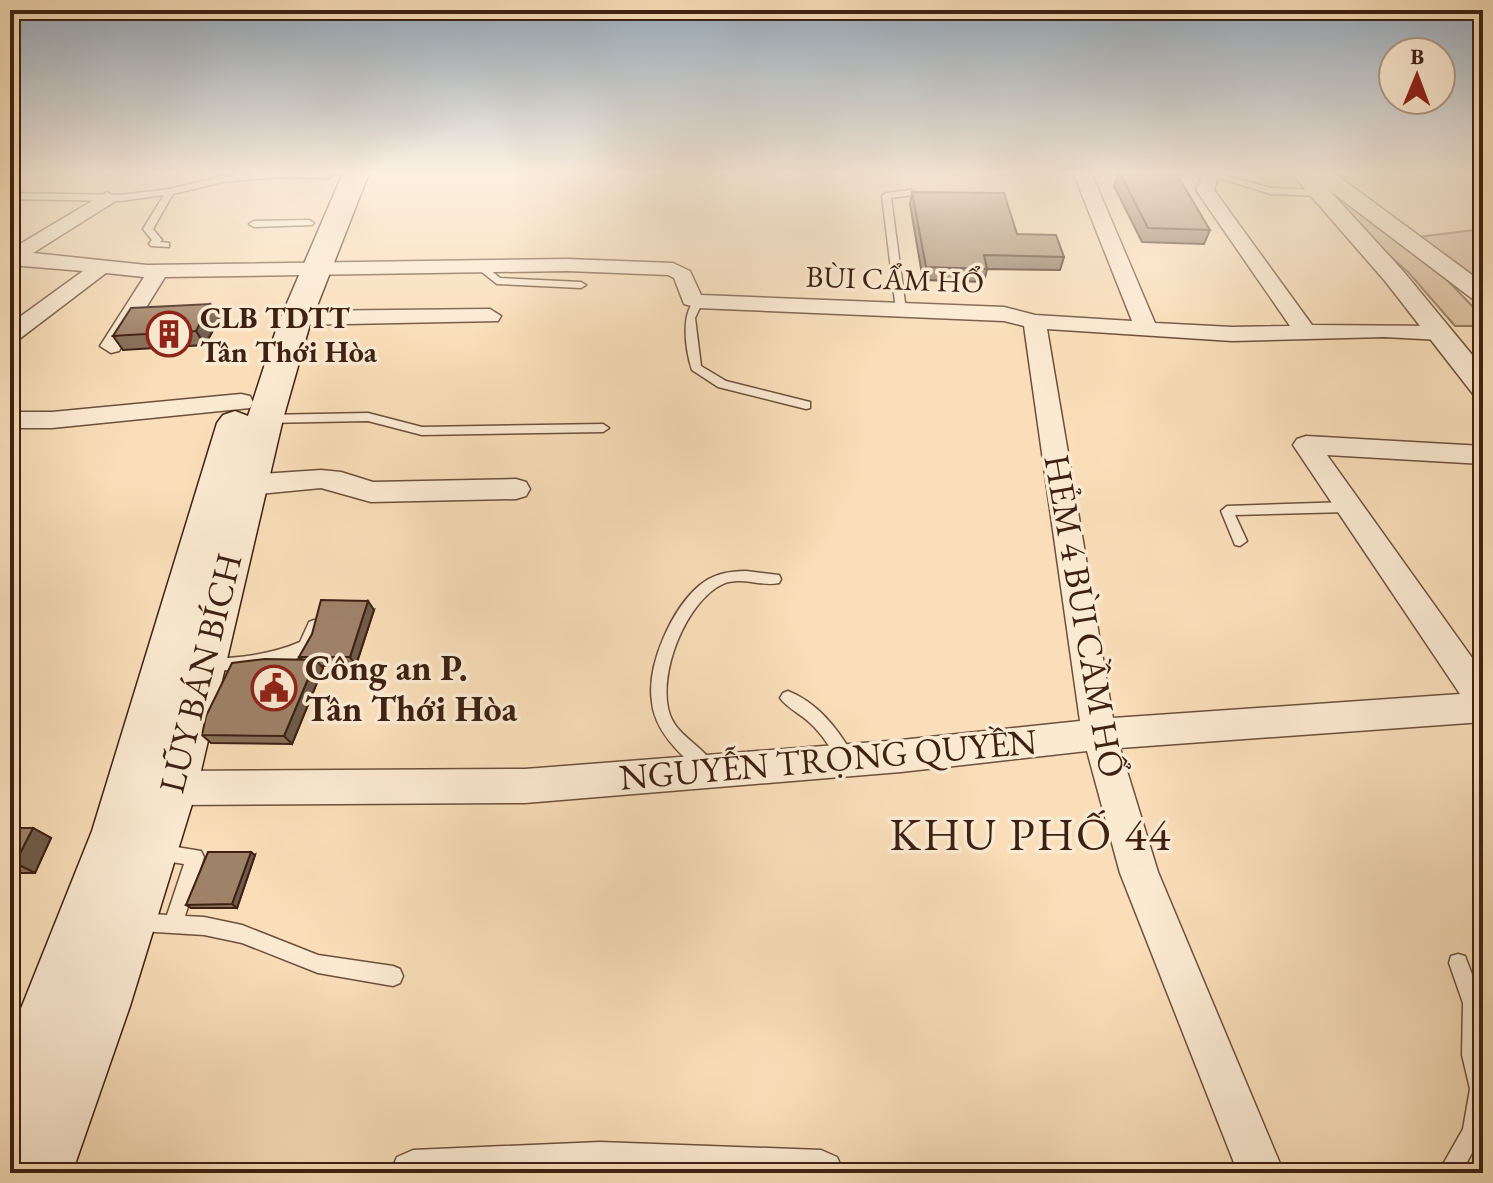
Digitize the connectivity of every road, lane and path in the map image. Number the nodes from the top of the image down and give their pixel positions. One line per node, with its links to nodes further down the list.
1 (59, 228): 13 (street)
2 (148, 228): 11 (lane)
3 (308, 228): 16 (main road, LŨY BÁN BÍCH)
4 (318, 228): 16 (main road, LŨY BÁN BÍCH)
5 (890, 228): 21 (lane)
6 (1105, 228): 25 (street)
7 (1232, 228): 26 (street)
8 (1353, 228): 12 (street)
9 (1391, 228): 10 (street)
10 (1416, 244): 12 (street); 19 (street)
11 (166, 245)
12 (1367, 247): 27 (street)
13 (11, 258): 15 (street)
14 (481, 267): 16 (street); 18 (lane); 20 (street)
15 (100, 268): 17 (street); 28 (street)
16 (302, 270): 17 (street); 23 (main road, LŨY BÁN BÍCH); 32 (main road, LŨY BÁN BÍCH)
17 (158, 272): 29 (street)
18 (581, 285)
19 (1483, 295)
20 (698, 301): 21 (street, BÙI CẨM HỔ); 31 (lane)
21 (901, 310): 24 (street, BÙI CẨM HỔ)
22 (490, 316): 23 (street)
23 (296, 318): 32 (main road, LŨY BÁN BÍCH)
24 (1035, 322): 25 (street, BÙI CẨM HỔ); 46 (street, HẺM 4 BÙI CẦM HỔ)
25 (1147, 330): 26 (street, BÙI CẨM HỔ)
26 (1305, 331): 27 (street, BÙI CẨM HỔ)
27 (1441, 333): 30 (street)
28 (10, 335)
29 (111, 346)
30 (1483, 387)
31 (806, 405)
32 (253, 411): 33 (street); 34 (lane); 36 (main road, LŨY BÁN BÍCH); 53 (main road, LŨY BÁN BÍCH)
33 (10, 420)
34 (603, 428)
35 (1483, 455): 38 (street)
36 (248, 485): 37 (street); 42 (main road, LŨY BÁN BÍCH)
37 (516, 489)
38 (1348, 507): 39 (lane); 44 (street)
39 (1240, 541)
40 (774, 579): 48 (lane)
41 (314, 626): 42 (lane)
42 (203, 665): 49 (main road, LŨY BÁN BÍCH)
43 (788, 698): 47 (lane)
44 (1483, 700)
45 (1483, 707): 46 (street, NGUYỄN TRỌNG QUYỀN)
46 (1099, 734): 47 (street, NGUYỄN TRỌNG QUYỀN); 58 (street, HẺM 4 BÙI CẦM HỔ)
47 (847, 760): 48 (street, NGUYỄN TRỌNG QUYỀN)
48 (713, 771): 49 (street, NGUYỄN TRỌNG QUYỀN)
49 (172, 788): 50 (main road, LŨY BÁN BÍCH)
50 (150, 923): 52 (lane); 55 (main road, LŨY BÁN BÍCH)
51 (1458, 963): 59 (lane)
52 (393, 976)
53 (10, 1114)
54 (668, 1170): 56 (street); 57 (street)
55 (39, 1173)
56 (413, 1173)
57 (821, 1173)
58 (1261, 1173)
59 (1449, 1173)

